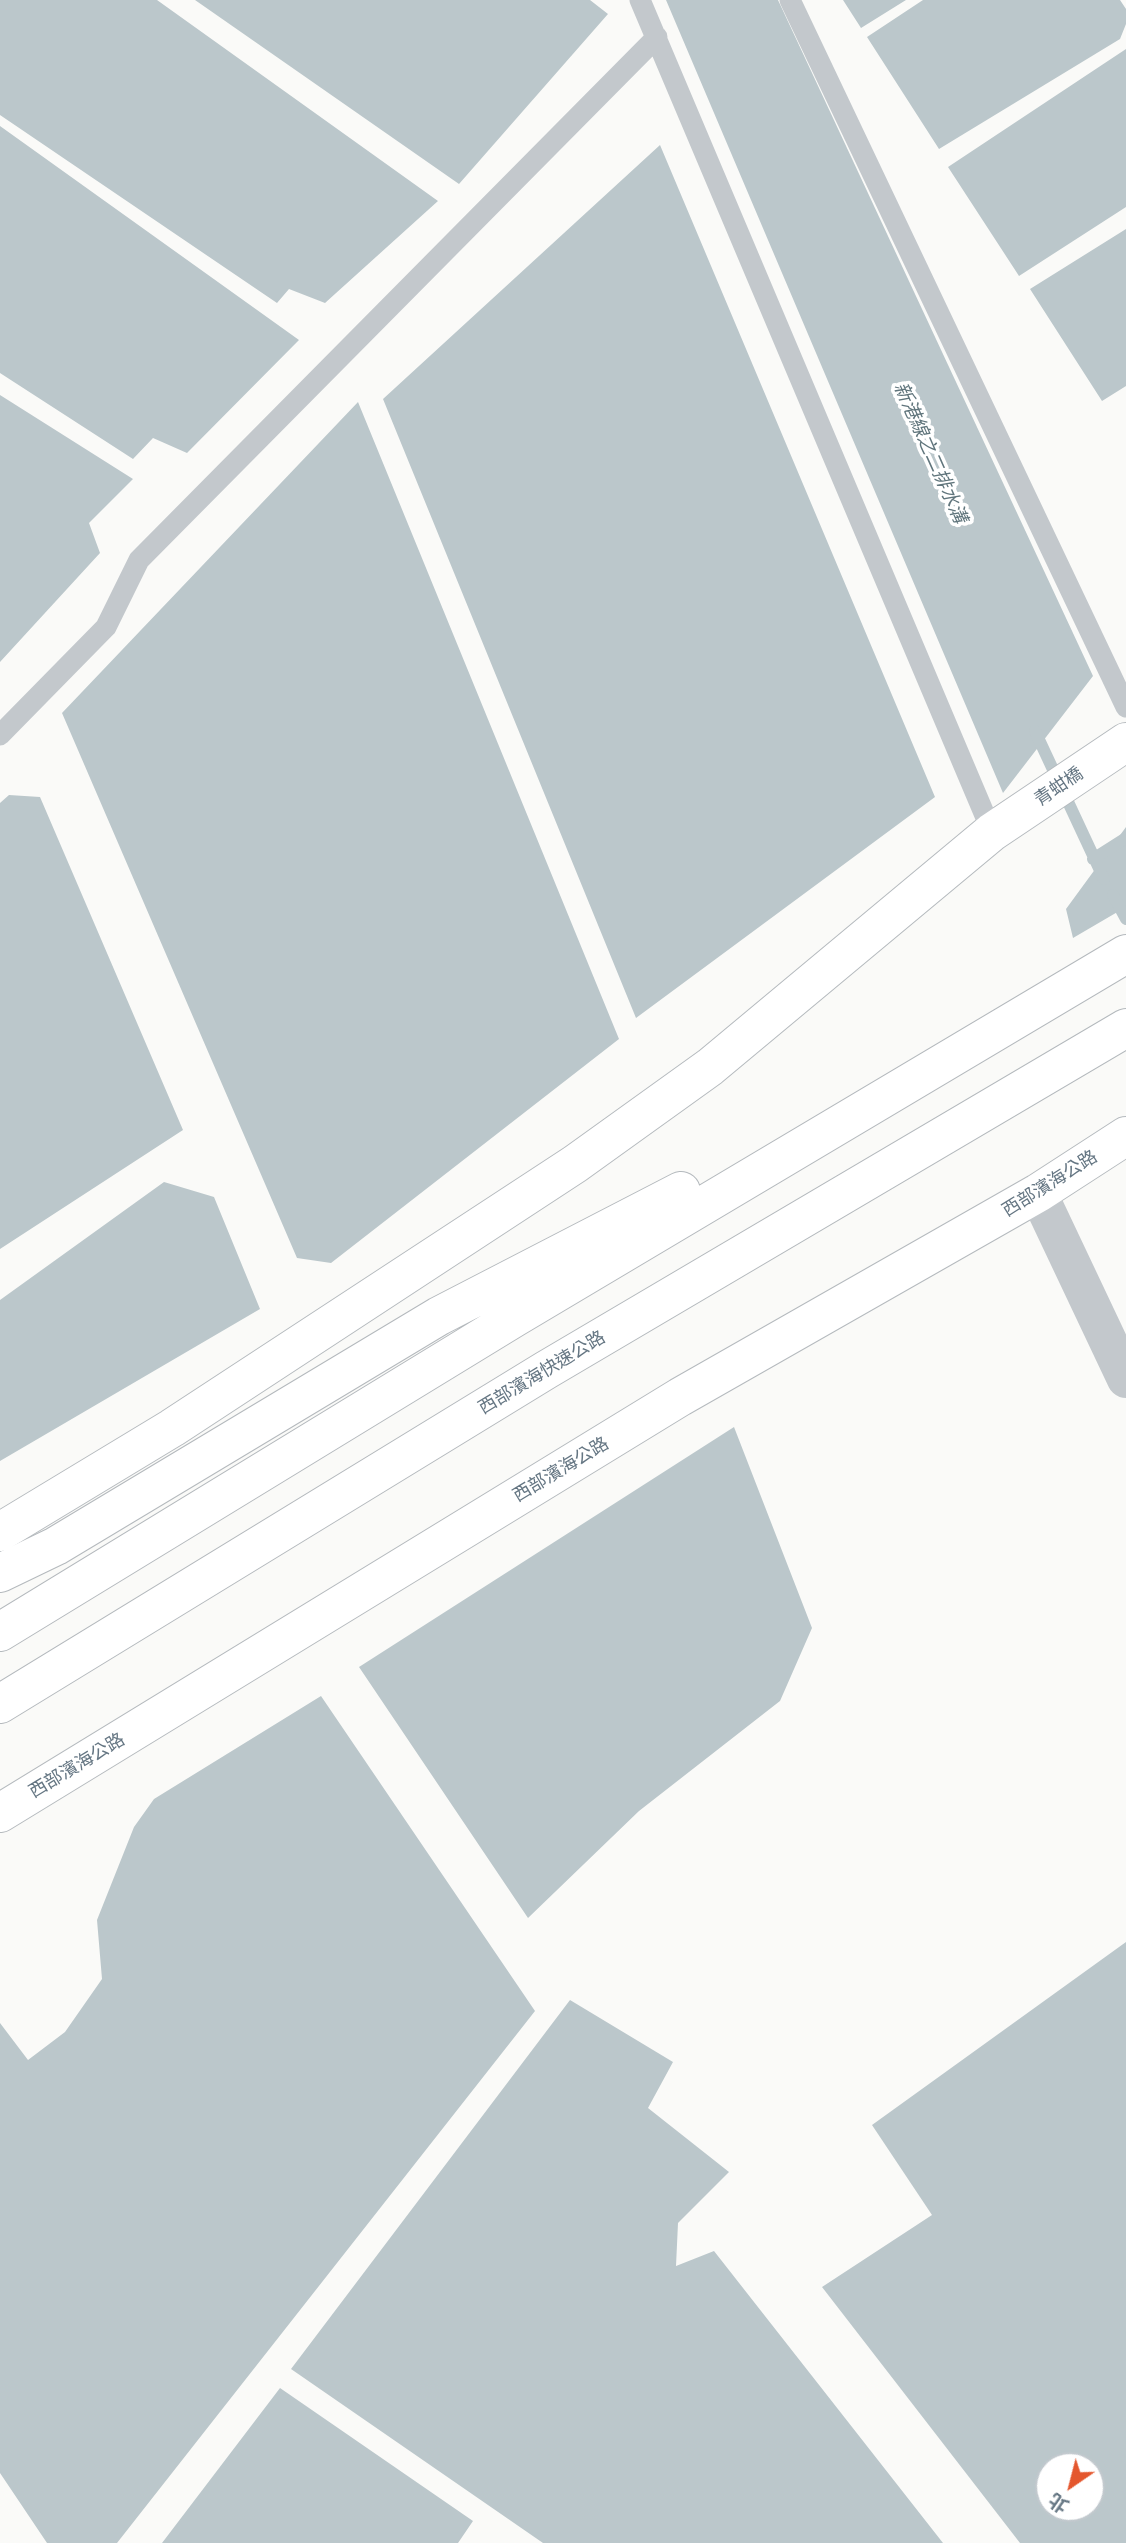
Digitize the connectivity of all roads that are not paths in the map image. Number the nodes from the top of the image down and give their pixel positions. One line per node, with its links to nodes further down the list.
1 (640, 0): 3 (lane)
2 (790, 0): 4 (lane)
3 (657, 37): 5 (lane); 7 (lane)
4 (1126, 707)
5 (0, 735)
6 (1126, 743): 7 (main road, 青蚶橋)
7 (992, 832): 14 (main road)
8 (1126, 954): 9 (main road)
9 (1052, 998): 15 (main road); 16 (main road)
10 (1126, 1028): 17 (main road, 西部濱海快速公路)
11 (1126, 1136): 12 (main road, 西部濱海公路)
12 (1038, 1193): 13 (street); 18 (main road, 西部濱海公路)
13 (1126, 1380)
14 (0, 1532)
15 (0, 1573)
16 (0, 1632)
17 (0, 1704)
18 (0, 1812)

